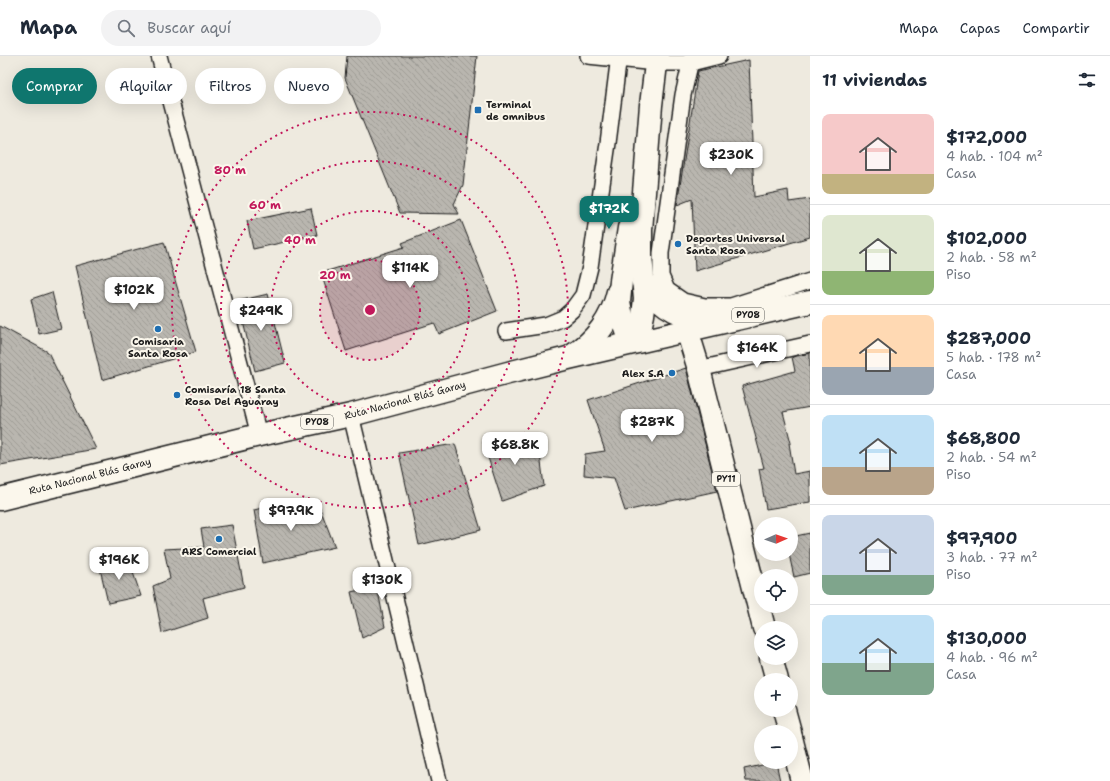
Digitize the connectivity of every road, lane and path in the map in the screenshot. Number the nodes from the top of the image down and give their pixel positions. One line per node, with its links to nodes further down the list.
1 (159, 56): 20 (street)
2 (588, 56): 4 (street)
3 (719, 56): 6 (street)
4 (619, 58): 5 (street); 14 (street)
5 (657, 60): 6 (street); 7 (highway)
6 (692, 60): 8 (street)
7 (651, 104): 9 (highway); 10 (highway)
8 (810, 281)
9 (621, 282): 15 (highway); 17 (highway)
10 (643, 282): 12 (highway); 15 (highway)
11 (810, 302): 12 (highway, Ruta Nacional Blás Garay / PY08)
12 (730, 320): 13 (highway, Ruta Nacional Blás Garay / PY08)
13 (687, 330): 15 (highway, Ruta Nacional Blás Garay / PY08); 18 (highway, PY11)
14 (506, 331)
15 (634, 342): 17 (highway, Ruta Nacional Blás Garay / PY08)
16 (810, 344): 18 (street)
17 (568, 358): 19 (highway, Ruta Nacional Blás Garay / PY08)
18 (699, 369): 22 (highway, PY11)
19 (351, 415): 20 (highway, Ruta Nacional Blás Garay / PY08); 24 (street)
20 (259, 435): 21 (highway, Ruta Nacional Blás Garay / PY08)
21 (0, 498)
22 (762, 621)
23 (798, 765): 25 (highway)
24 (438, 781)
25 (802, 781)

